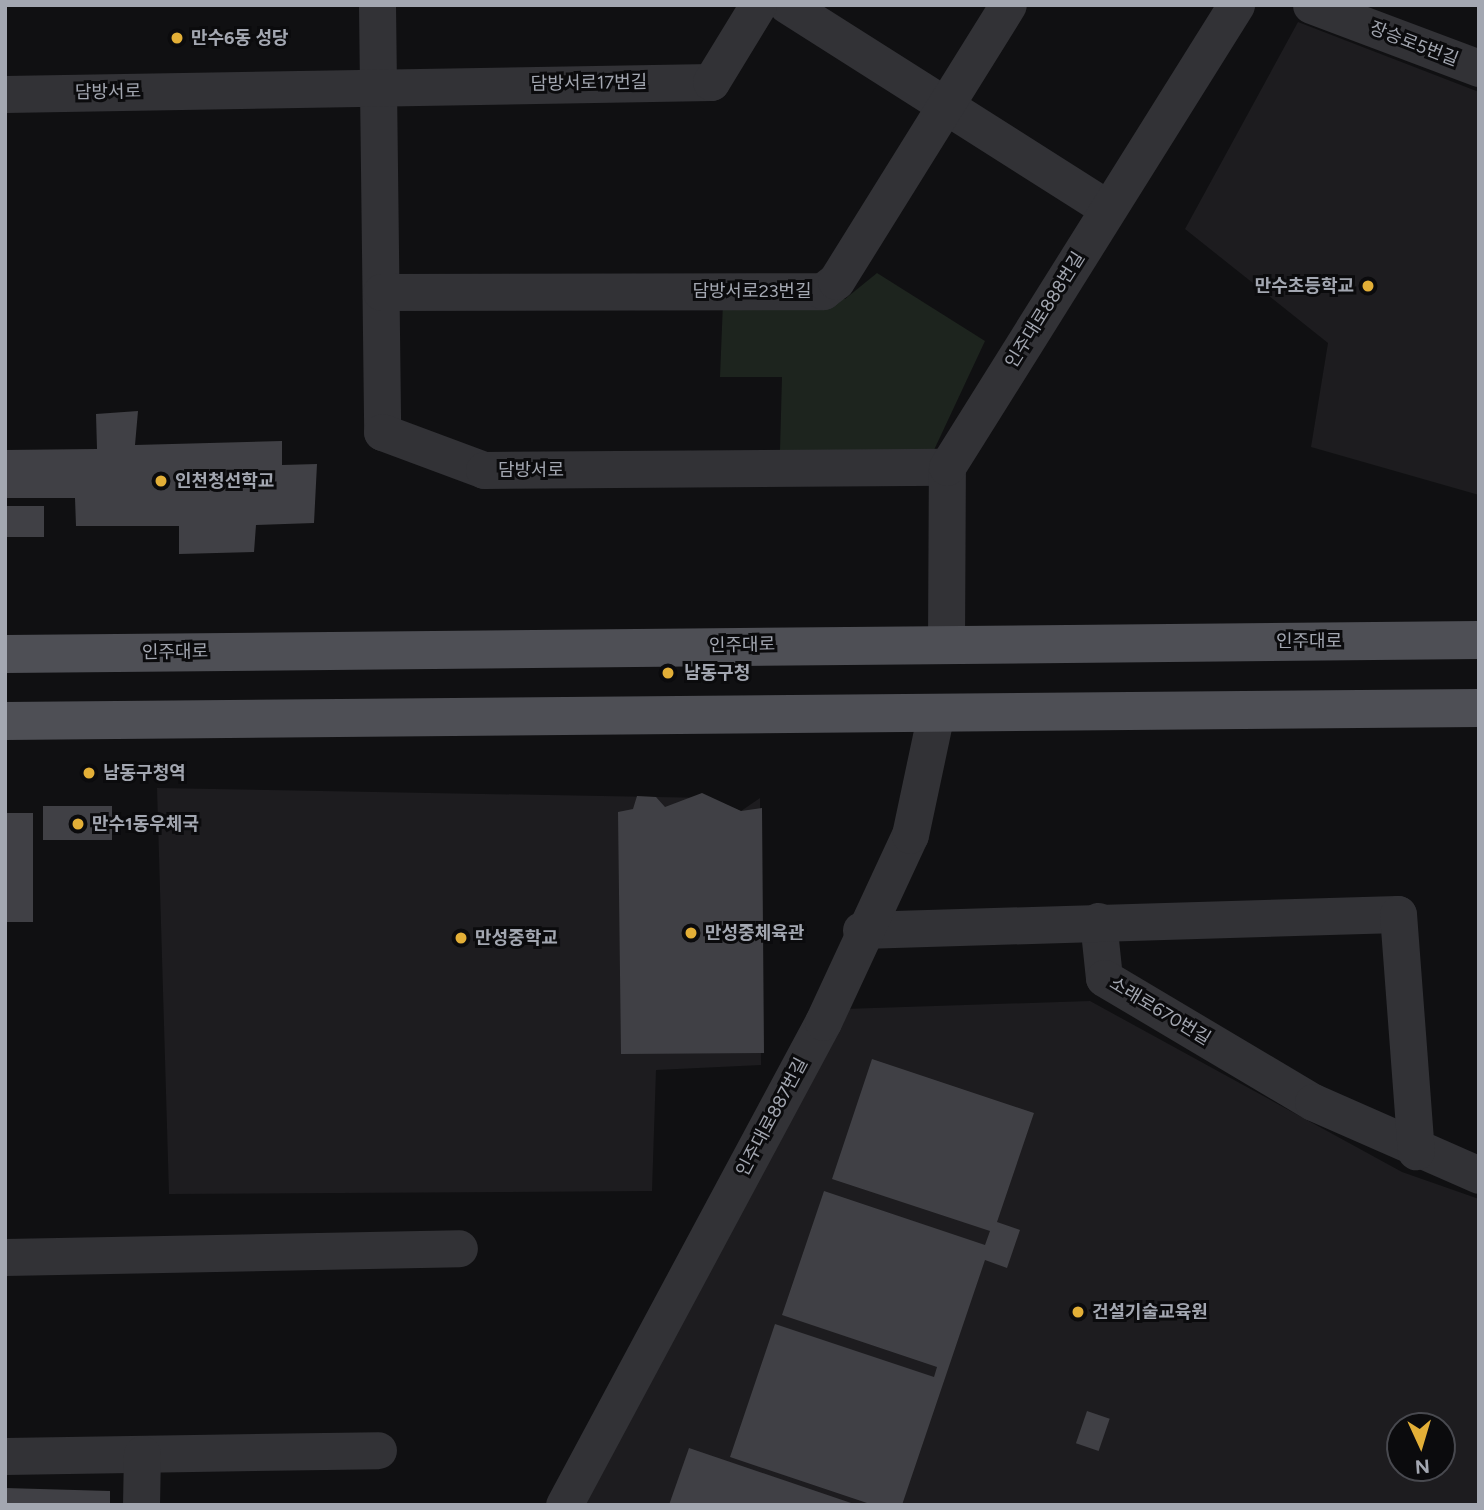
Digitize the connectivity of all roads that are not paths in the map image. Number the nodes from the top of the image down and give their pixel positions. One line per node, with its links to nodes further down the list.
1 (377, 5): 8 (street, 담방서로)
2 (758, 5): 8 (street, 담방서로17번길)
3 (787, 5): 10 (street)
4 (1008, 5): 10 (street, 담방서로23번길)
5 (1236, 5): 11 (street, 인주대로888번길)
6 (1311, 5): 7 (street, 장승로5번길)
7 (1479, 68)
8 (378, 86): 9 (street, 담방서로); 12 (street, 담방서로)
9 (5, 94)
10 (946, 106): 11 (street); 12 (street, 담방서로23번길)
11 (1108, 209): 13 (street, 인주대로888번길)
12 (381, 292): 13 (street, 담방서로)
13 (947, 467): 15 (street)
14 (1479, 640): 15 (main road, 인주대로)
15 (946, 642): 16 (main road, 인주대로)
16 (5, 654)
17 (1479, 708): 18 (main road)
18 (936, 713): 19 (main road); 21 (street, 인주대로887번길)
19 (5, 721)
20 (1098, 921): 21 (street); 22 (street, 소래로670번길); 22 (street)
21 (861, 930): 30 (street, 인주대로887번길)
22 (1416, 1151): 23 (street, 소래로670번길)
23 (1479, 1175)
24 (459, 1248): 25 (street)
25 (5, 1257)
26 (378, 1450): 27 (street)
27 (142, 1454): 28 (street); 29 (street)
28 (5, 1456)
29 (141, 1505)
30 (564, 1505)

